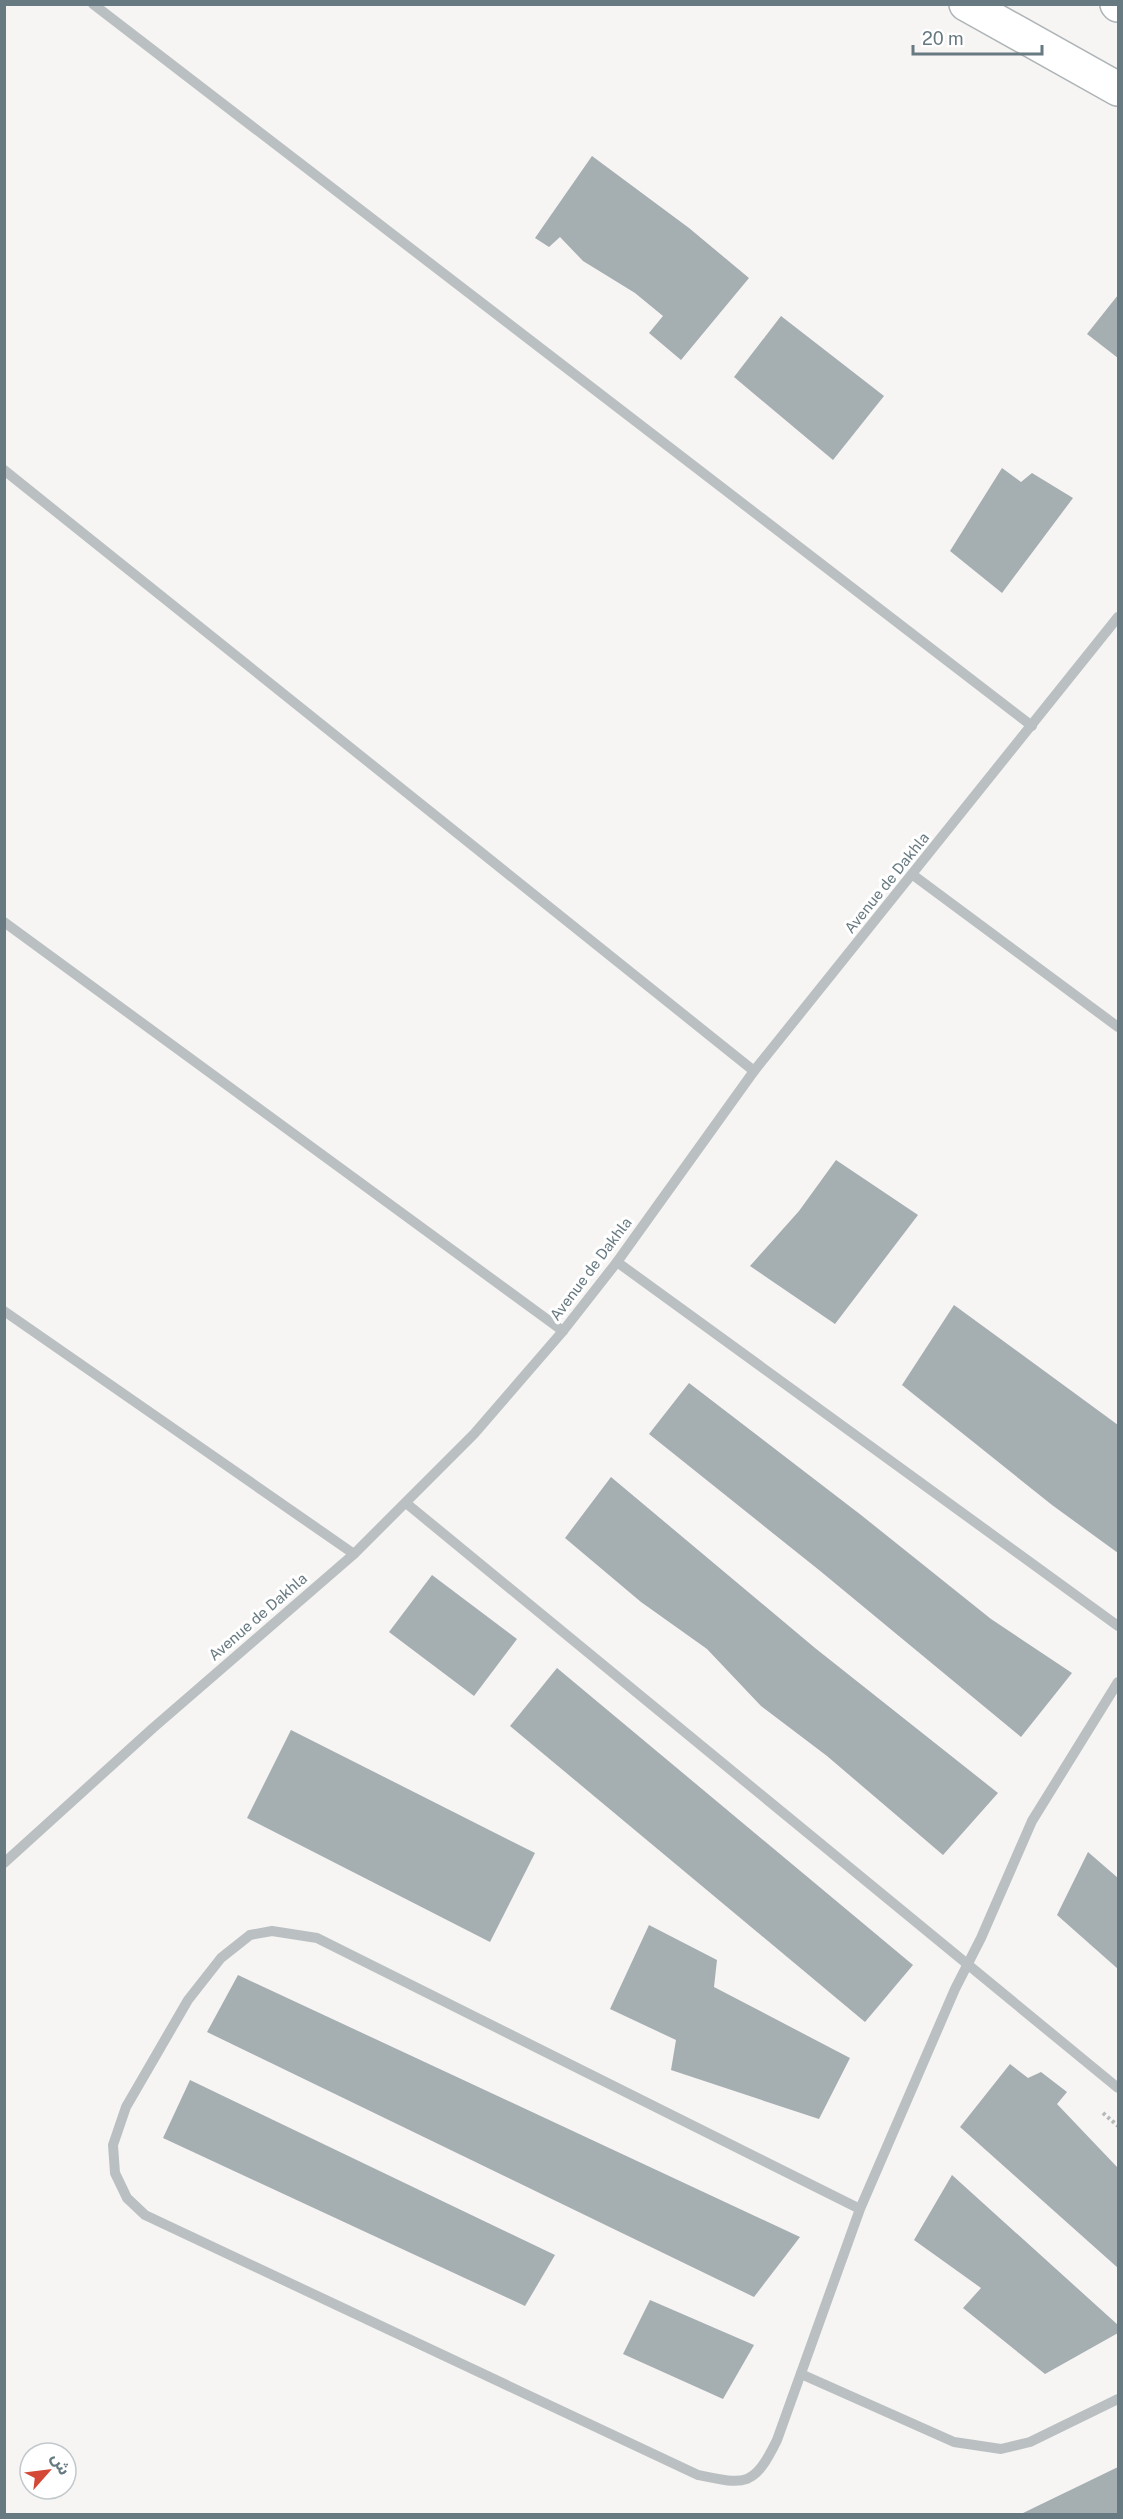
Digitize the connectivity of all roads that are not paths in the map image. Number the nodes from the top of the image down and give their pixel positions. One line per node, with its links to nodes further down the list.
1 (93, 4): 6 (street)
2 (966, 4): 3 (main road)
3 (1119, 89)
4 (4, 470): 10 (street)
5 (1119, 617): 6 (street, Avenue de Dakhla)
6 (1032, 726): 7 (street, Avenue de Dakhla)
7 (913, 875): 9 (street); 10 (street, Avenue de Dakhla)
8 (4, 922): 13 (street)
9 (1119, 1027)
10 (754, 1071): 11 (street, Avenue de Dakhla)
11 (617, 1262): 13 (street, Avenue de Dakhla); 16 (street)
12 (4, 1311): 15 (street)
13 (562, 1331): 14 (street, Avenue de Dakhla)
14 (406, 1503): 15 (street, Avenue de Dakhla); 19 (street)
15 (354, 1554): 18 (street, Avenue de Dakhla)
16 (1119, 1626)
17 (1119, 1682): 19 (street)
18 (4, 1863)
19 (968, 1964): 20 (street); 21 (street)
20 (1119, 2088)
21 (860, 2209): 22 (street); 22 (street)
22 (801, 2374): 23 (street)
23 (1119, 2399)

